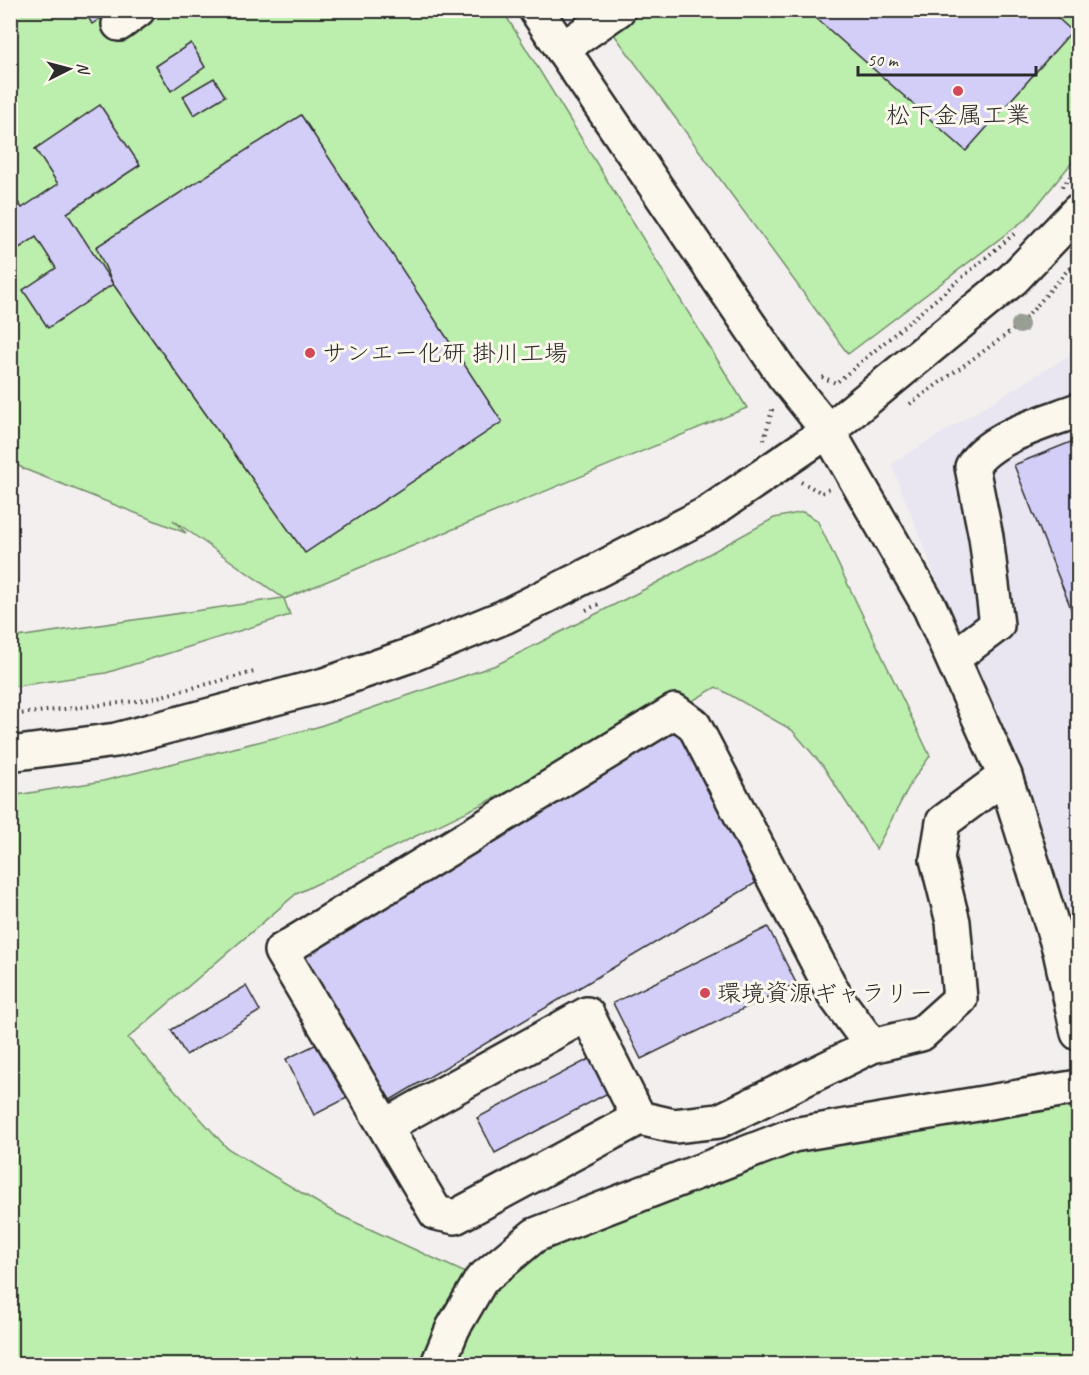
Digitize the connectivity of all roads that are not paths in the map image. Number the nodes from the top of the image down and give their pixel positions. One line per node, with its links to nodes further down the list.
1 (536, 10): 3 (street)
2 (618, 10): 3 (street)
3 (562, 49): 6 (street)
4 (1067, 202): 6 (street)
5 (1078, 410): 7 (street)
6 (828, 431): 7 (street); 8 (street)
7 (952, 658): 9 (street)
8 (10, 753)
9 (1005, 776): 10 (street); 11 (street)
10 (1078, 1033)
11 (872, 1046): 13 (street); 14 (street)
12 (1078, 1087): 15 (street)
13 (639, 1118): 14 (street); 14 (street)
14 (385, 1126)
15 (438, 1365)

